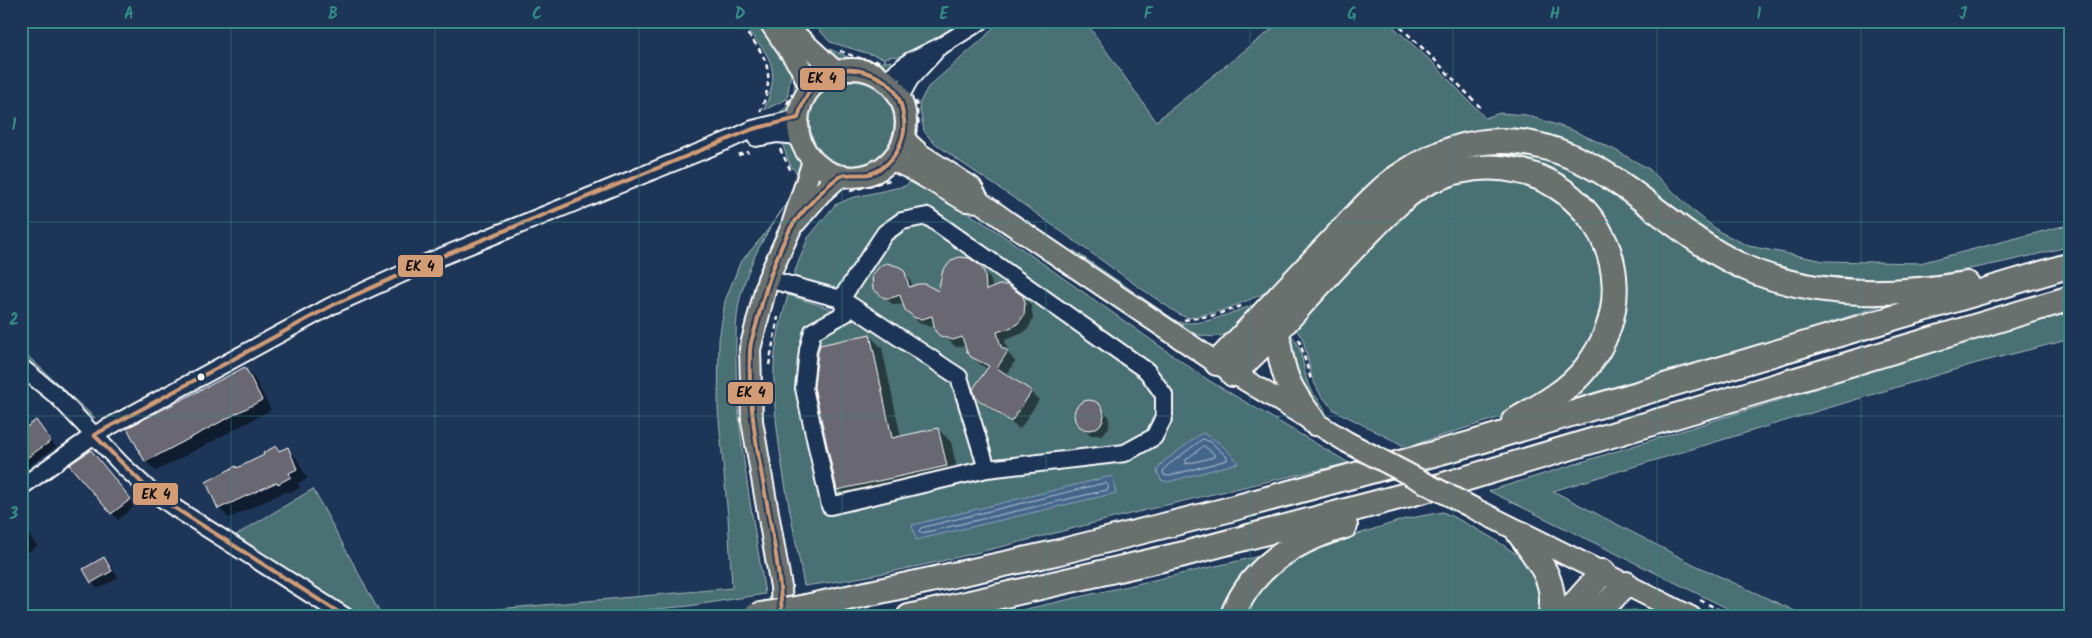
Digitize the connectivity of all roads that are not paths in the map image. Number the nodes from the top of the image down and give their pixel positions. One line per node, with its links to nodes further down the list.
1 (769, 21): 7 (main road)
2 (781, 21): 4 (main road)
3 (981, 21): 5 (street)
4 (834, 71): 6 (main road); 7 (main road)
5 (906, 73): 6 (street); 8 (street)
6 (886, 80): 8 (main road)
7 (810, 88): 9 (main road)
8 (900, 97): 11 (main road)
9 (798, 127): 10 (street); 14 (main road)
10 (776, 128): 12 (street); 12 (street)
11 (912, 136): 13 (main road); 16 (main road)
12 (729, 140): 26 (street)
13 (892, 160): 15 (main road); 16 (main road)
14 (813, 161): 15 (main road); 17 (main road)
15 (840, 176): 17 (main road)
16 (980, 202): 24 (main road)
17 (791, 228): 19 (main road)
18 (2064, 267): 22 (highway); 27 (highway)
19 (768, 279): 21 (street); 36 (main road)
20 (2071, 298): 29 (highway)
21 (841, 299): 28 (street); 28 (street); 28 (street)
22 (1276, 322): 24 (highway); 25 (highway); 27 (highway)
23 (21, 367): 26 (street)
24 (1225, 368): 25 (main road)
25 (1316, 423): 31 (main road, bridge)
26 (94, 435): 30 (street); 35 (street)
27 (1470, 444): 34 (highway, bridge)
28 (987, 469)
29 (1444, 485): 37 (highway); 38 (highway)
30 (21, 487)
31 (1519, 533): 32 (main road); 39 (highway)
32 (1603, 572): 33 (main road); 40 (highway)
33 (1626, 584): 41 (highway); 42 (main road)
34 (751, 616)
35 (346, 617)
36 (782, 617)
37 (908, 617)
38 (1232, 617)
39 (1550, 617)
40 (1563, 617)
41 (1594, 617)
42 (1691, 617)

